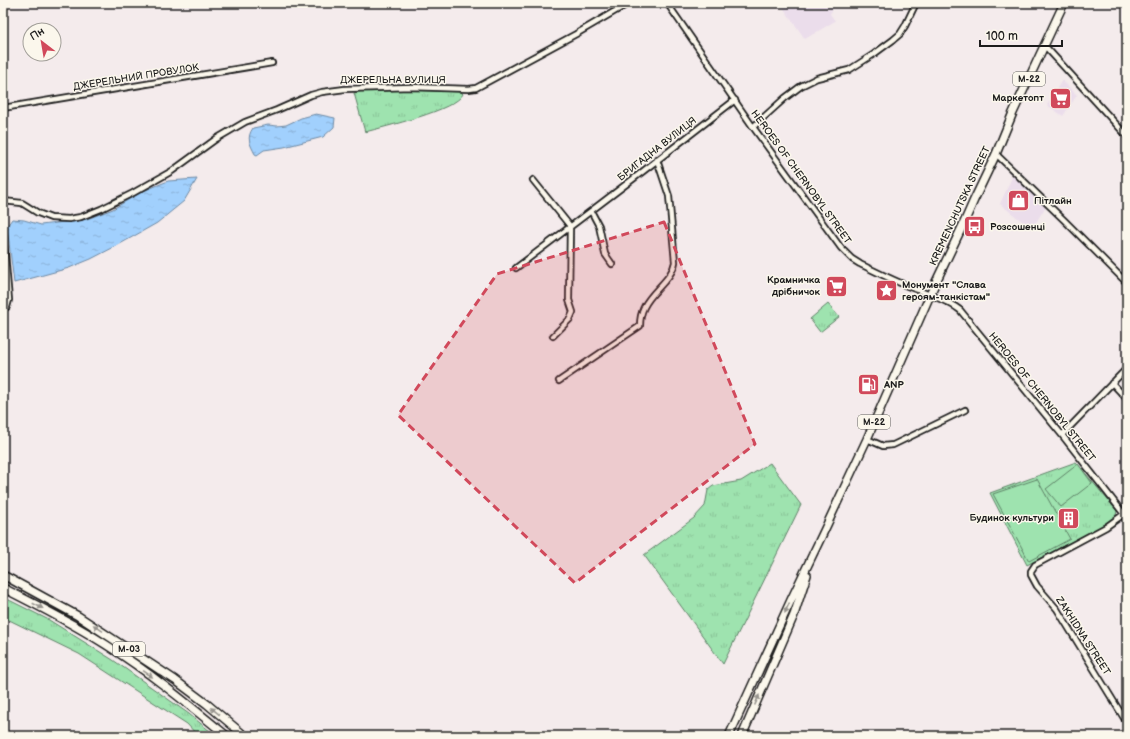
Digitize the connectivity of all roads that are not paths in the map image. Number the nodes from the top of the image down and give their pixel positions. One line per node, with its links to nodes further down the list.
1 (629, 3): 14 (street, ДЖЕРЕЛЬНА ВУЛИЦЯ)
2 (667, 3): 7 (street, HEROES OF CHERNOBYL STREET)
3 (916, 3): 9 (street)
4 (1064, 3): 5 (highway, KREMENCHUTSKA STREET / М-22)
5 (1044, 45): 10 (street); 11 (highway, KREMENCHUTSKA STREET / М-22)
6 (272, 63): 8 (street, ДЖЕРЕЛЬНИЙ ПРОВУЛОК)
7 (735, 100): 9 (street, HEROES OF CHERNOBYL STREET); 12 (street, БРИГАДНА ВУЛИЦЯ)
8 (3, 108)
9 (753, 127): 21 (street, HEROES OF CHERNOBYL STREET)
10 (1127, 136)
11 (996, 154): 20 (street); 21 (highway, KREMENCHUTSKA STREET / М-22)
12 (657, 160): 15 (street, БРИГАДНА ВУЛИЦЯ); 25 (street)
13 (533, 180): 16 (street)
14 (3, 201)
15 (591, 211): 16 (street, БРИГАДНА ВУЛИЦЯ); 18 (street)
16 (570, 226): 19 (street, БРИГАДНА ВУЛИЦЯ); 23 (street)
17 (3, 232): 22 (street)
18 (612, 264)
19 (516, 268)
20 (1127, 283)
21 (930, 295): 29 (street, HEROES OF CHERNOBYL STREET); 30 (highway, KREMENCHUTSKA STREET / М-22)
22 (3, 308)
23 (553, 336)
24 (1127, 368): 26 (street)
25 (559, 381)
26 (1112, 383): 27 (street); 29 (street)
27 (1127, 399)
28 (965, 410): 30 (street)
29 (1062, 435): 31 (street, HEROES OF CHERNOBYL STREET)
30 (867, 439): 32 (highway, KREMENCHUTSKA STREET / М-22)
31 (1125, 516): 35 (street, ZAKHIDNA STREET)
32 (816, 548): 38 (highway, М-22, one-way to 38); 39 (highway, М-22, one-way to 32)
33 (3, 575): 37 (highway, М-03, one-way to 33)
34 (3, 588): 36 (highway, М-03, one-way to 36)
35 (1127, 723)
36 (227, 736)
37 (245, 736)
38 (729, 736)
39 (742, 736)

